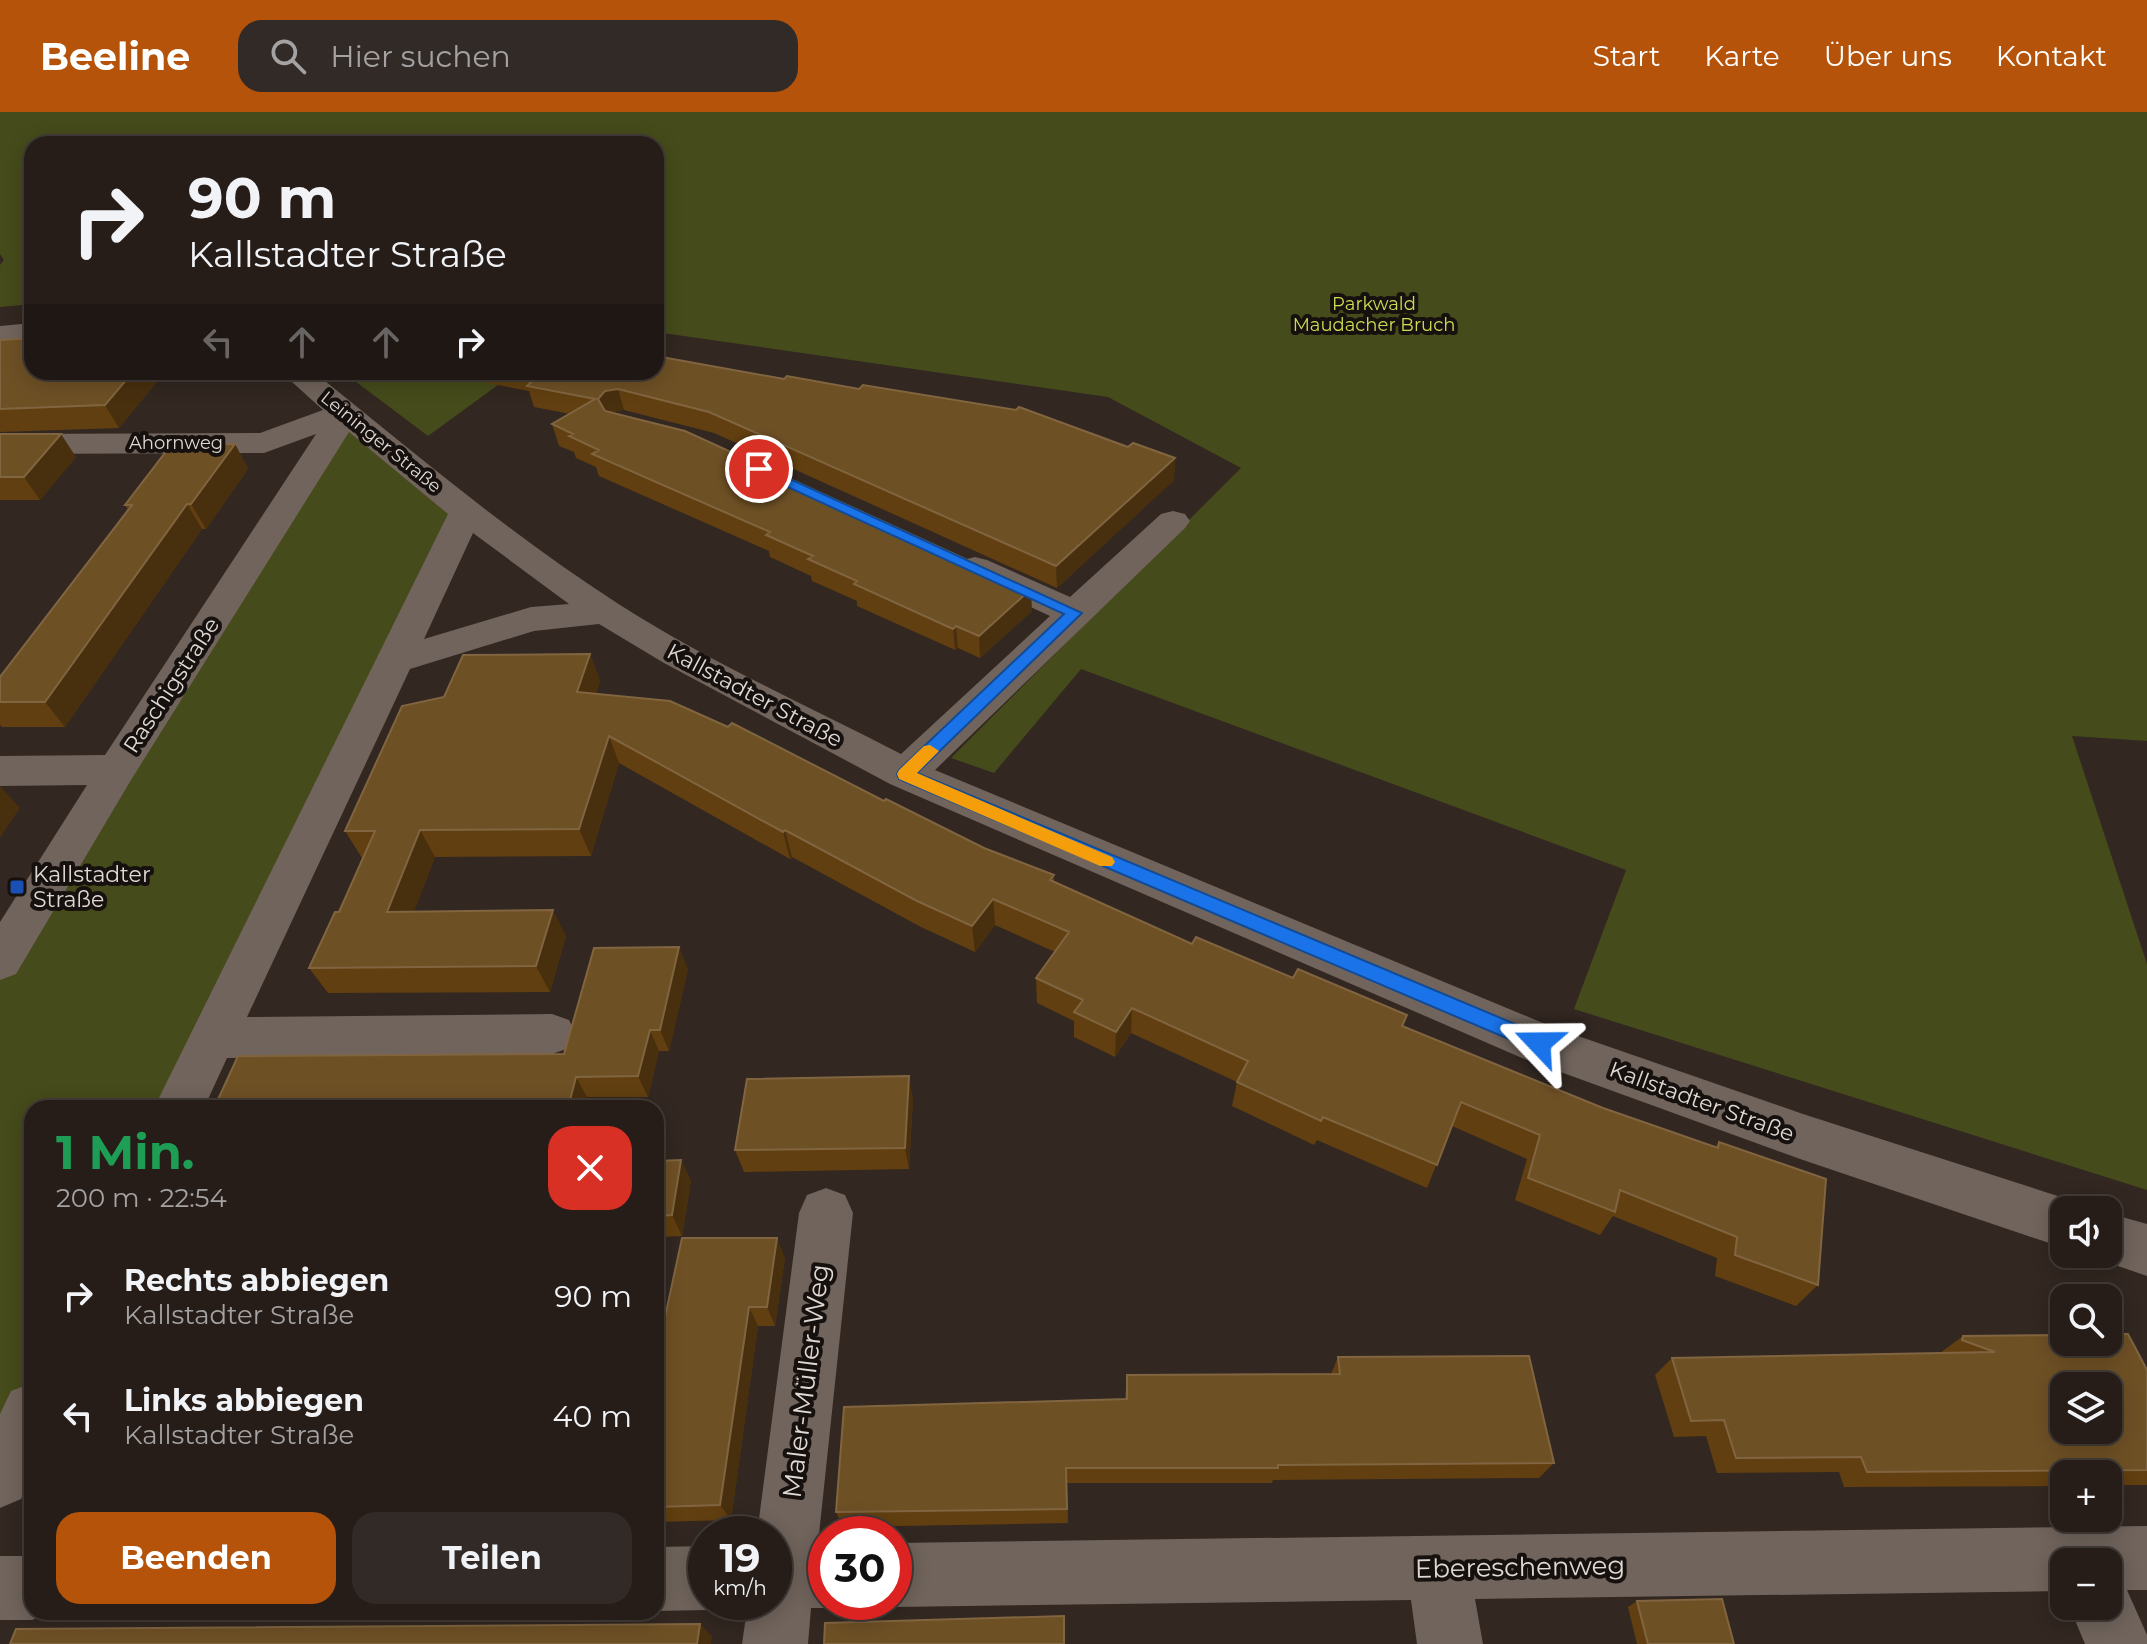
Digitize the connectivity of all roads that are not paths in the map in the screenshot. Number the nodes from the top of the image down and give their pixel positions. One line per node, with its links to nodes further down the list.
1 (24, 312): 2 (street)
2 (0, 313)
3 (24, 333): 4 (street)
4 (0, 335)
5 (306, 380): 6 (street, Leininger Straße)
6 (346, 412): 7 (street, Ahornweg); 8 (street, Leininger Straße); 14 (street, Raschigstraße)
7 (0, 444)
8 (466, 512): 11 (street, Kallstadter Straße); 13 (street)
9 (1173, 521): 12 (street)
10 (945, 554): 12 (street)
11 (605, 612): 13 (street); 16 (street, Kallstadter Straße)
12 (1074, 613): 16 (street)
13 (392, 661): 19 (street)
14 (117, 770): 15 (street); 17 (street, Raschigstraße)
15 (0, 771)
16 (905, 774): 22 (street, Kallstadter Straße)
17 (0, 961)
18 (552, 1034): 19 (street)
19 (213, 1038): 20 (street)
20 (183, 1100)
21 (826, 1213): 32 (street, Maler-Müller-Weg)
22 (2050, 1218)
23 (2122, 1242): 24 (street)
24 (2147, 1250)
25 (24, 1428): 26 (street)
26 (0, 1478)
27 (2147, 1558): 28 (street, Ebereschenweg)
28 (2122, 1566)
29 (1438, 1568): 30 (street, Ebereschenweg); 31 (street, Ebereschenweg); 39 (street)
30 (912, 1575)
31 (2050, 1576)
32 (794, 1577): 38 (street, Maler-Müller-Weg)
33 (688, 1578): 34 (street)
34 (664, 1579)
35 (0, 1588): 36 (street)
36 (24, 1588)
37 (2107, 1620): 40 (street)
38 (775, 1644)
39 (1450, 1644)
40 (2118, 1644)

